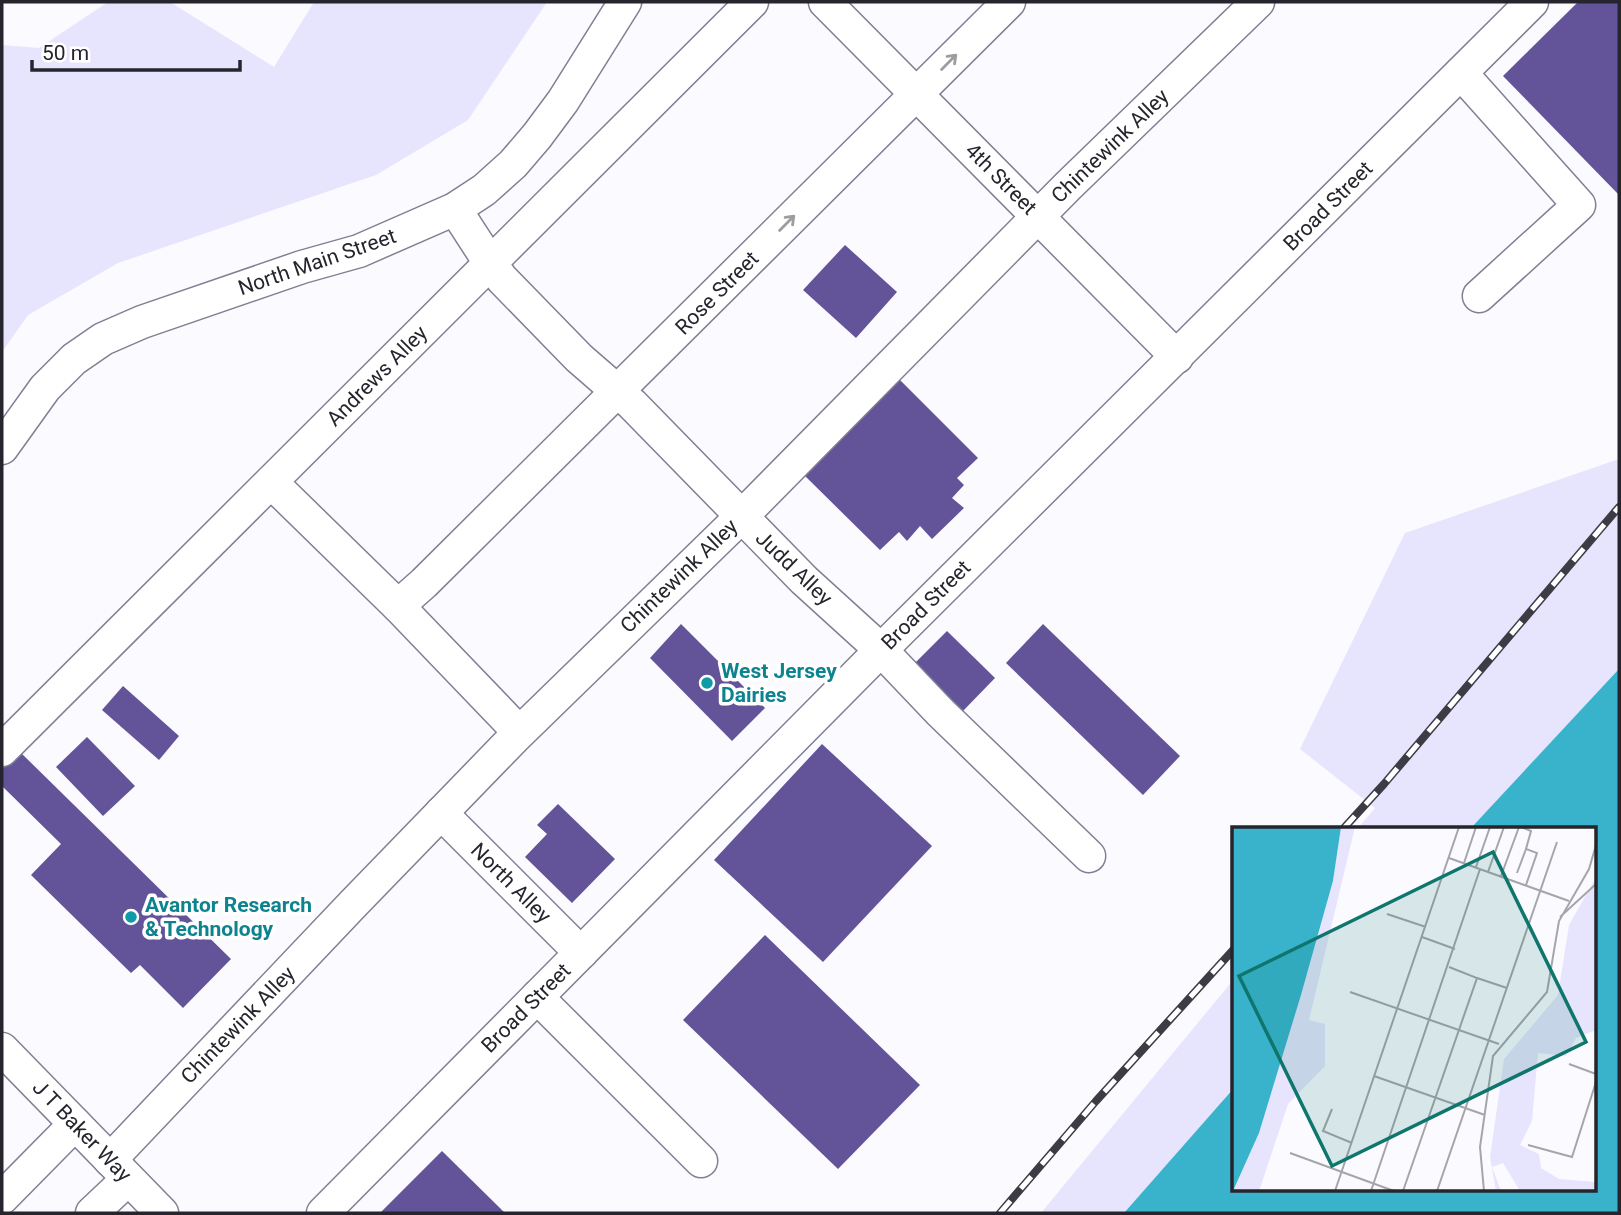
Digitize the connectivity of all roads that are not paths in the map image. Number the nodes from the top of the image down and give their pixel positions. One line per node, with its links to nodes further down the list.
1 (625, 2): 9 (street, North Main Street)
2 (752, 2): 11 (street, Andrews Alley)
3 (825, 2): 8 (street, 4th Street)
4 (1009, 2): 8 (street, Rose Street, one-way to 4)
5 (1258, 2): 10 (street, Chintewink Alley)
6 (1532, 2): 7 (street, Broad Street)
7 (1461, 73): 12 (street); 13 (street, Broad Street)
8 (917, 94): 10 (street, 4th Street); 14 (street, Rose Street, one-way to 8)
9 (454, 209): 11 (street, Judd Alley); 15 (street, North Main Street)
10 (1038, 217): 13 (street, 4th Street); 17 (street, Chintewink Alley)
11 (490, 263): 14 (street, Judd Alley); 16 (street, Andrews Alley)
12 (1479, 296)
13 (1177, 357): 19 (street, Broad Street)
14 (618, 392): 17 (street, Judd Alley); 18 (street, Rose Street)
15 (2, 447)
16 (271, 482): 18 (street); 21 (street, Andrews Alley)
17 (741, 516): 19 (street, Judd Alley); 20 (street, Chintewink Alley)
18 (398, 606): 20 (street)
19 (881, 650): 23 (street, Judd Alley); 24 (street, Broad Street)
20 (519, 733): 22 (street, Chintewink Alley)
21 (2, 750)
22 (441, 813): 24 (street, North Alley); 29 (street, Chintewink Alley)
23 (1089, 856)
24 (581, 953): 25 (street, Broad Street)
25 (537, 997): 28 (street); 33 (street, Broad Street)
26 (8, 1070): 27 (street, J T Baker Way)
27 (75, 1124): 29 (street, J T Baker Way); 30 (street)
28 (701, 1161)
29 (119, 1170): 31 (street, Chintewink Alley); 32 (street, J T Baker Way)
30 (2, 1198)
31 (92, 1213)
32 (162, 1213)
33 (323, 1213)

